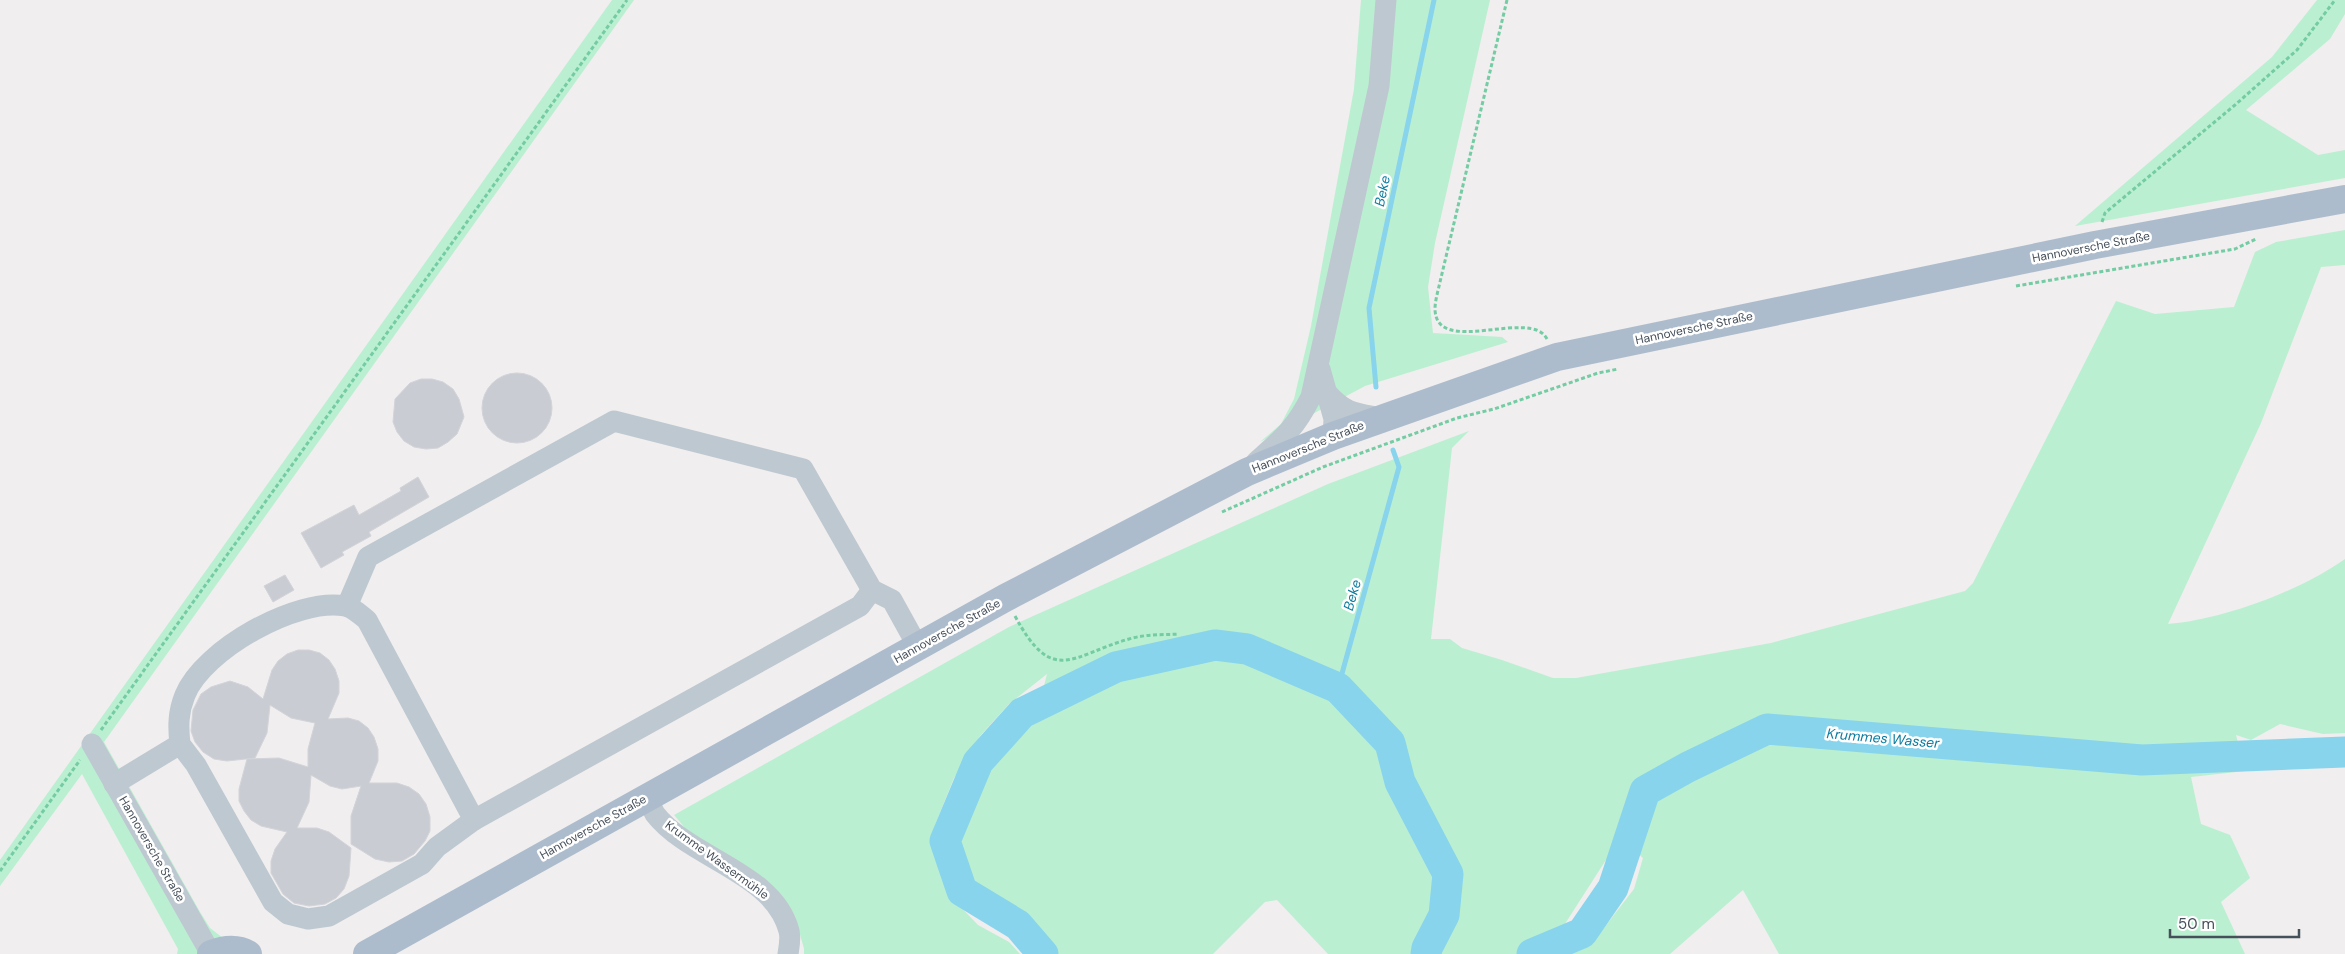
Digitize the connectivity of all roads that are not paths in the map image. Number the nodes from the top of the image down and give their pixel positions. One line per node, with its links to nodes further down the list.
1 (1386, 0): 3 (street)
2 (2345, 199): 4 (main road, Hannoversche Straße)
3 (1319, 395): 4 (street); 5 (street); 6 (street)
4 (1382, 418): 5 (main road, Hannoversche Straße)
5 (1333, 436): 6 (main road, Hannoversche Straße)
6 (1247, 472): 9 (main road, Hannoversche Straße)
7 (872, 590): 8 (street); 9 (street); 14 (street)
8 (347, 606): 11 (street); 14 (street)
9 (918, 647): 13 (main road, Hannoversche Straße)
10 (92, 744): 12 (street, Hannoversche Straße)
11 (180, 744): 12 (street); 14 (street)
12 (114, 784): 15 (street, Hannoversche Straße)
13 (647, 796): 17 (main road, Hannoversche Straße); 18 (street, Krumme Wassermühle)
14 (474, 820)
15 (211, 954): 16 (main road, Hannoversche Straße)
16 (248, 954)
17 (367, 954)
18 (788, 954)

